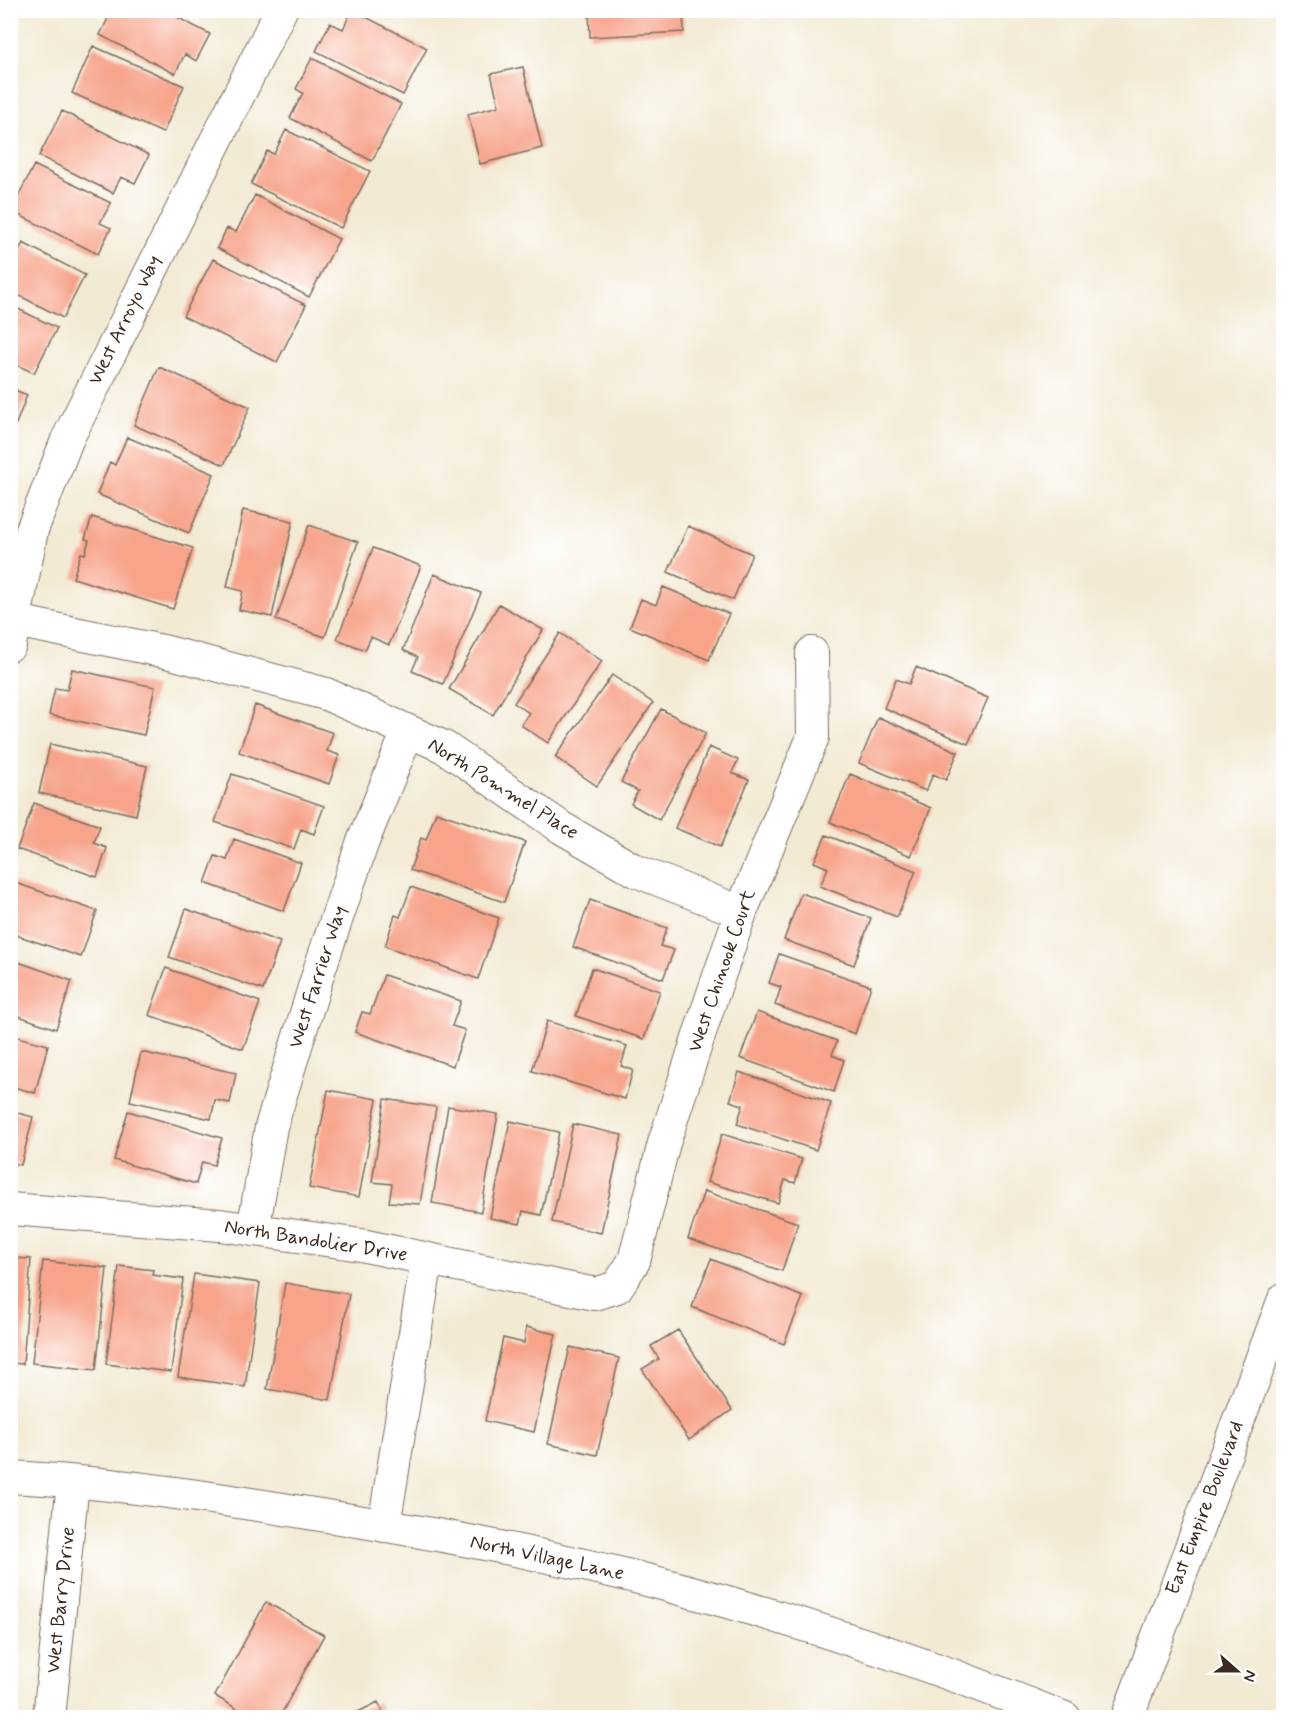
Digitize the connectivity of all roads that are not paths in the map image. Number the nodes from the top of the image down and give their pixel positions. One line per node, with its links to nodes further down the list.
1 (280, 10): 2 (street, West Arroyo Way)
2 (13, 633): 4 (street, North Pommel Place)
3 (812, 653): 5 (street, West Chinook Court)
4 (408, 731): 5 (street, North Pommel Place); 7 (street, West Farrier Way)
5 (741, 912): 9 (street, West Chinook Court)
6 (10, 1209): 7 (street, North Bandolier Drive)
7 (253, 1230): 8 (street, North Bandolier Drive)
8 (427, 1258): 9 (street, North Bandolier Drive); 13 (street)
9 (617, 1287)
10 (1284, 1299): 16 (street, East Empire Boulevard)
11 (10, 1477): 12 (street, North Village Lane)
12 (73, 1482): 13 (street, North Village Lane); 14 (street, West Barry Drive)
13 (384, 1526): 15 (street, North Village Lane)
14 (49, 1718)
15 (1065, 1718)
16 (1127, 1718)

